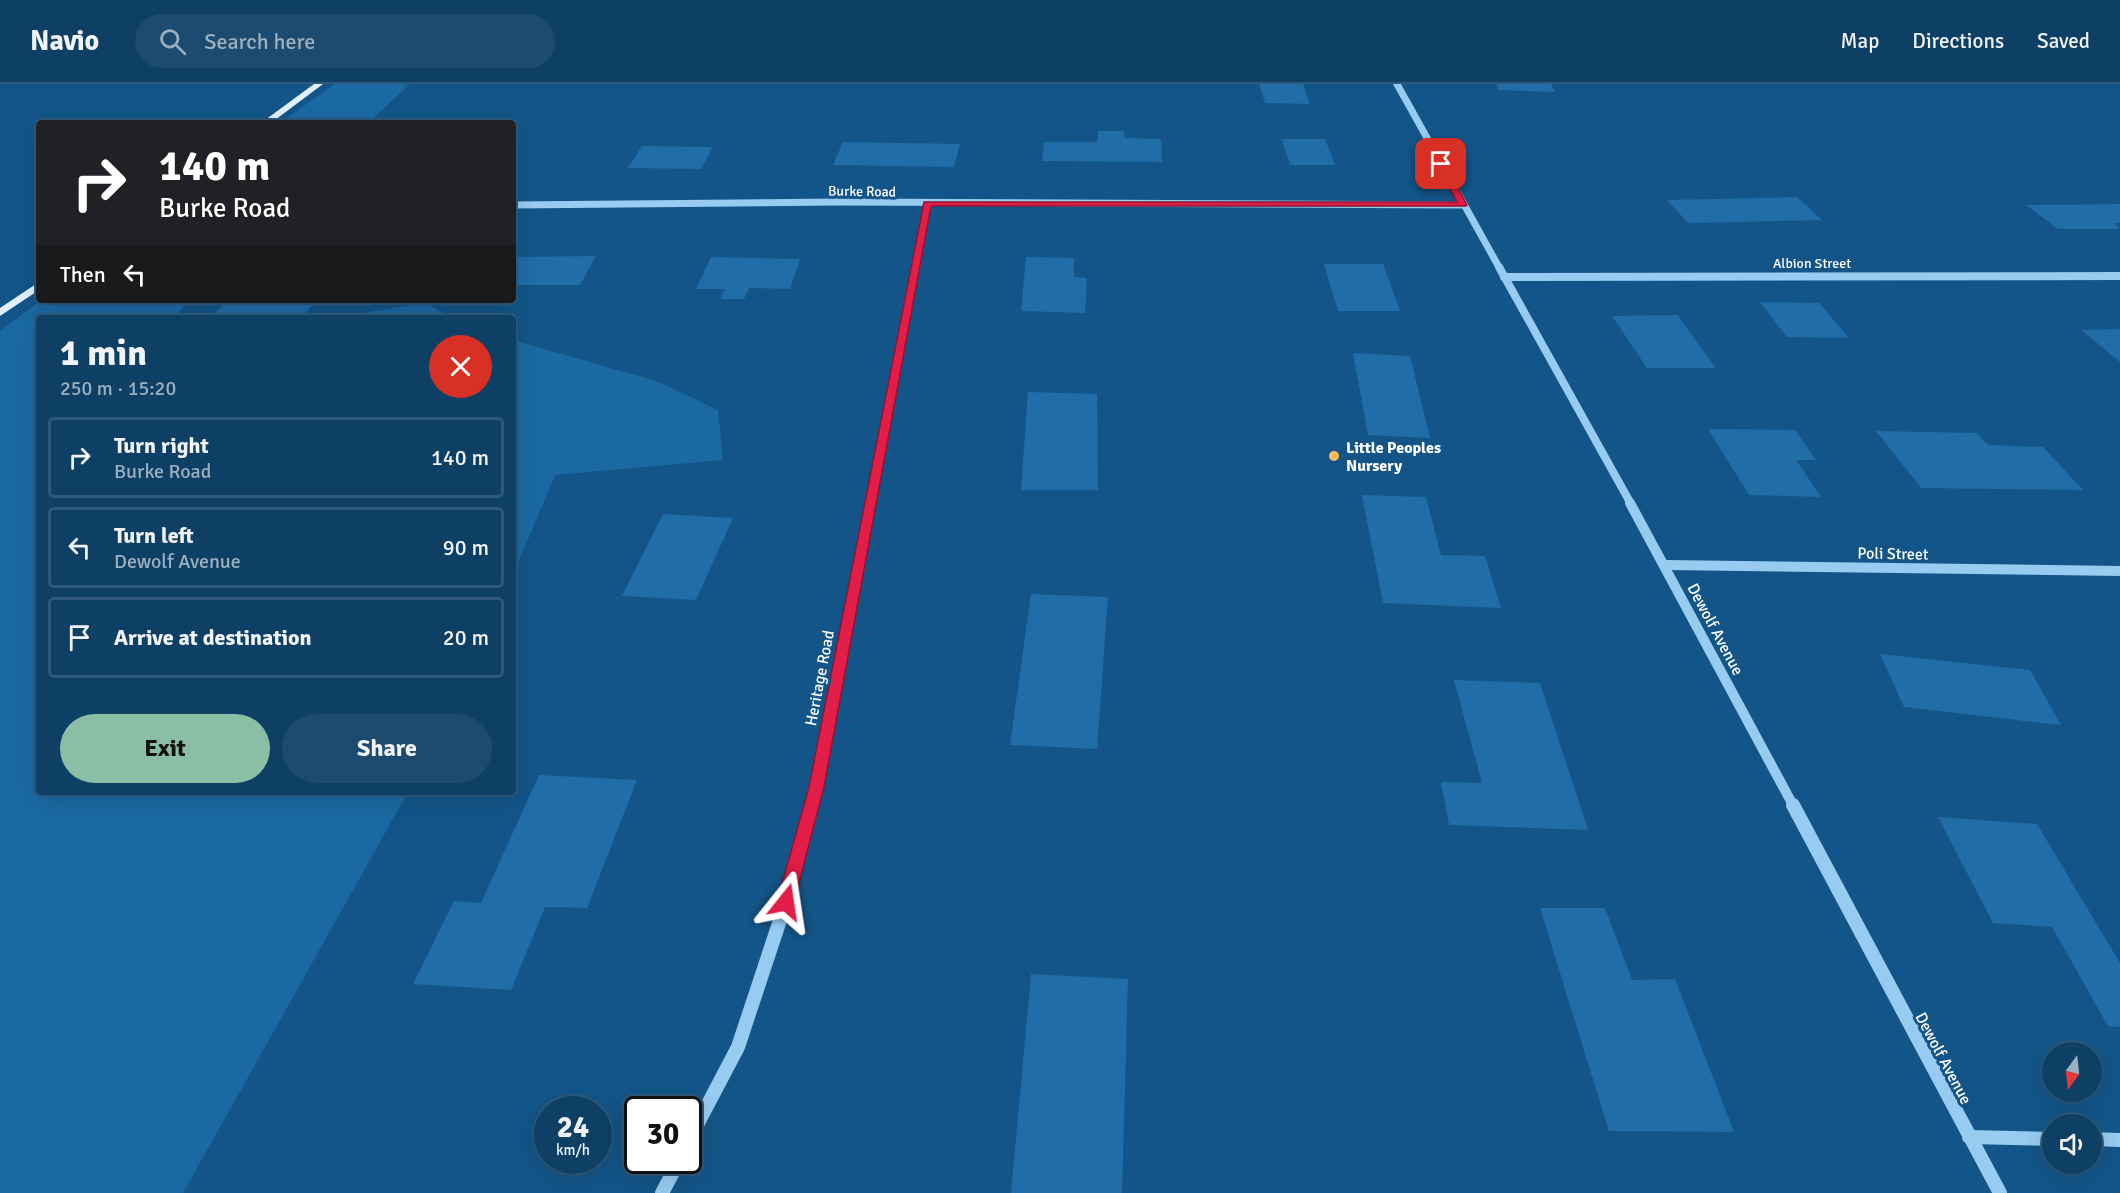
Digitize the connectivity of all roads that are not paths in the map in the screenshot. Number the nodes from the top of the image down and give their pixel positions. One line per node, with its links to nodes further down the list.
1 (319, 84): 3 (main road)
2 (1397, 84): 6 (street, Dewolf Avenue)
3 (269, 120)
4 (927, 204): 5 (street, Burke Road); 6 (street, Burke Road); 13 (street, Heritage Road)
5 (516, 205)
6 (1463, 205): 8 (street, Dewolf Avenue)
7 (2120, 276): 8 (street, Albion Street)
8 (1504, 277): 11 (street, Dewolf Avenue)
9 (36, 287): 10 (main road)
10 (0, 313)
11 (1665, 565): 12 (street, Poli Street); 14 (street, Dewolf Avenue)
12 (2120, 571)
13 (702, 1115)
14 (1969, 1137): 15 (street); 20 (street, Dewolf Avenue)
15 (2042, 1139)
16 (2102, 1139): 17 (street)
17 (2120, 1140)
18 (672, 1174): 19 (street)
19 (662, 1193)
20 (2000, 1193)

